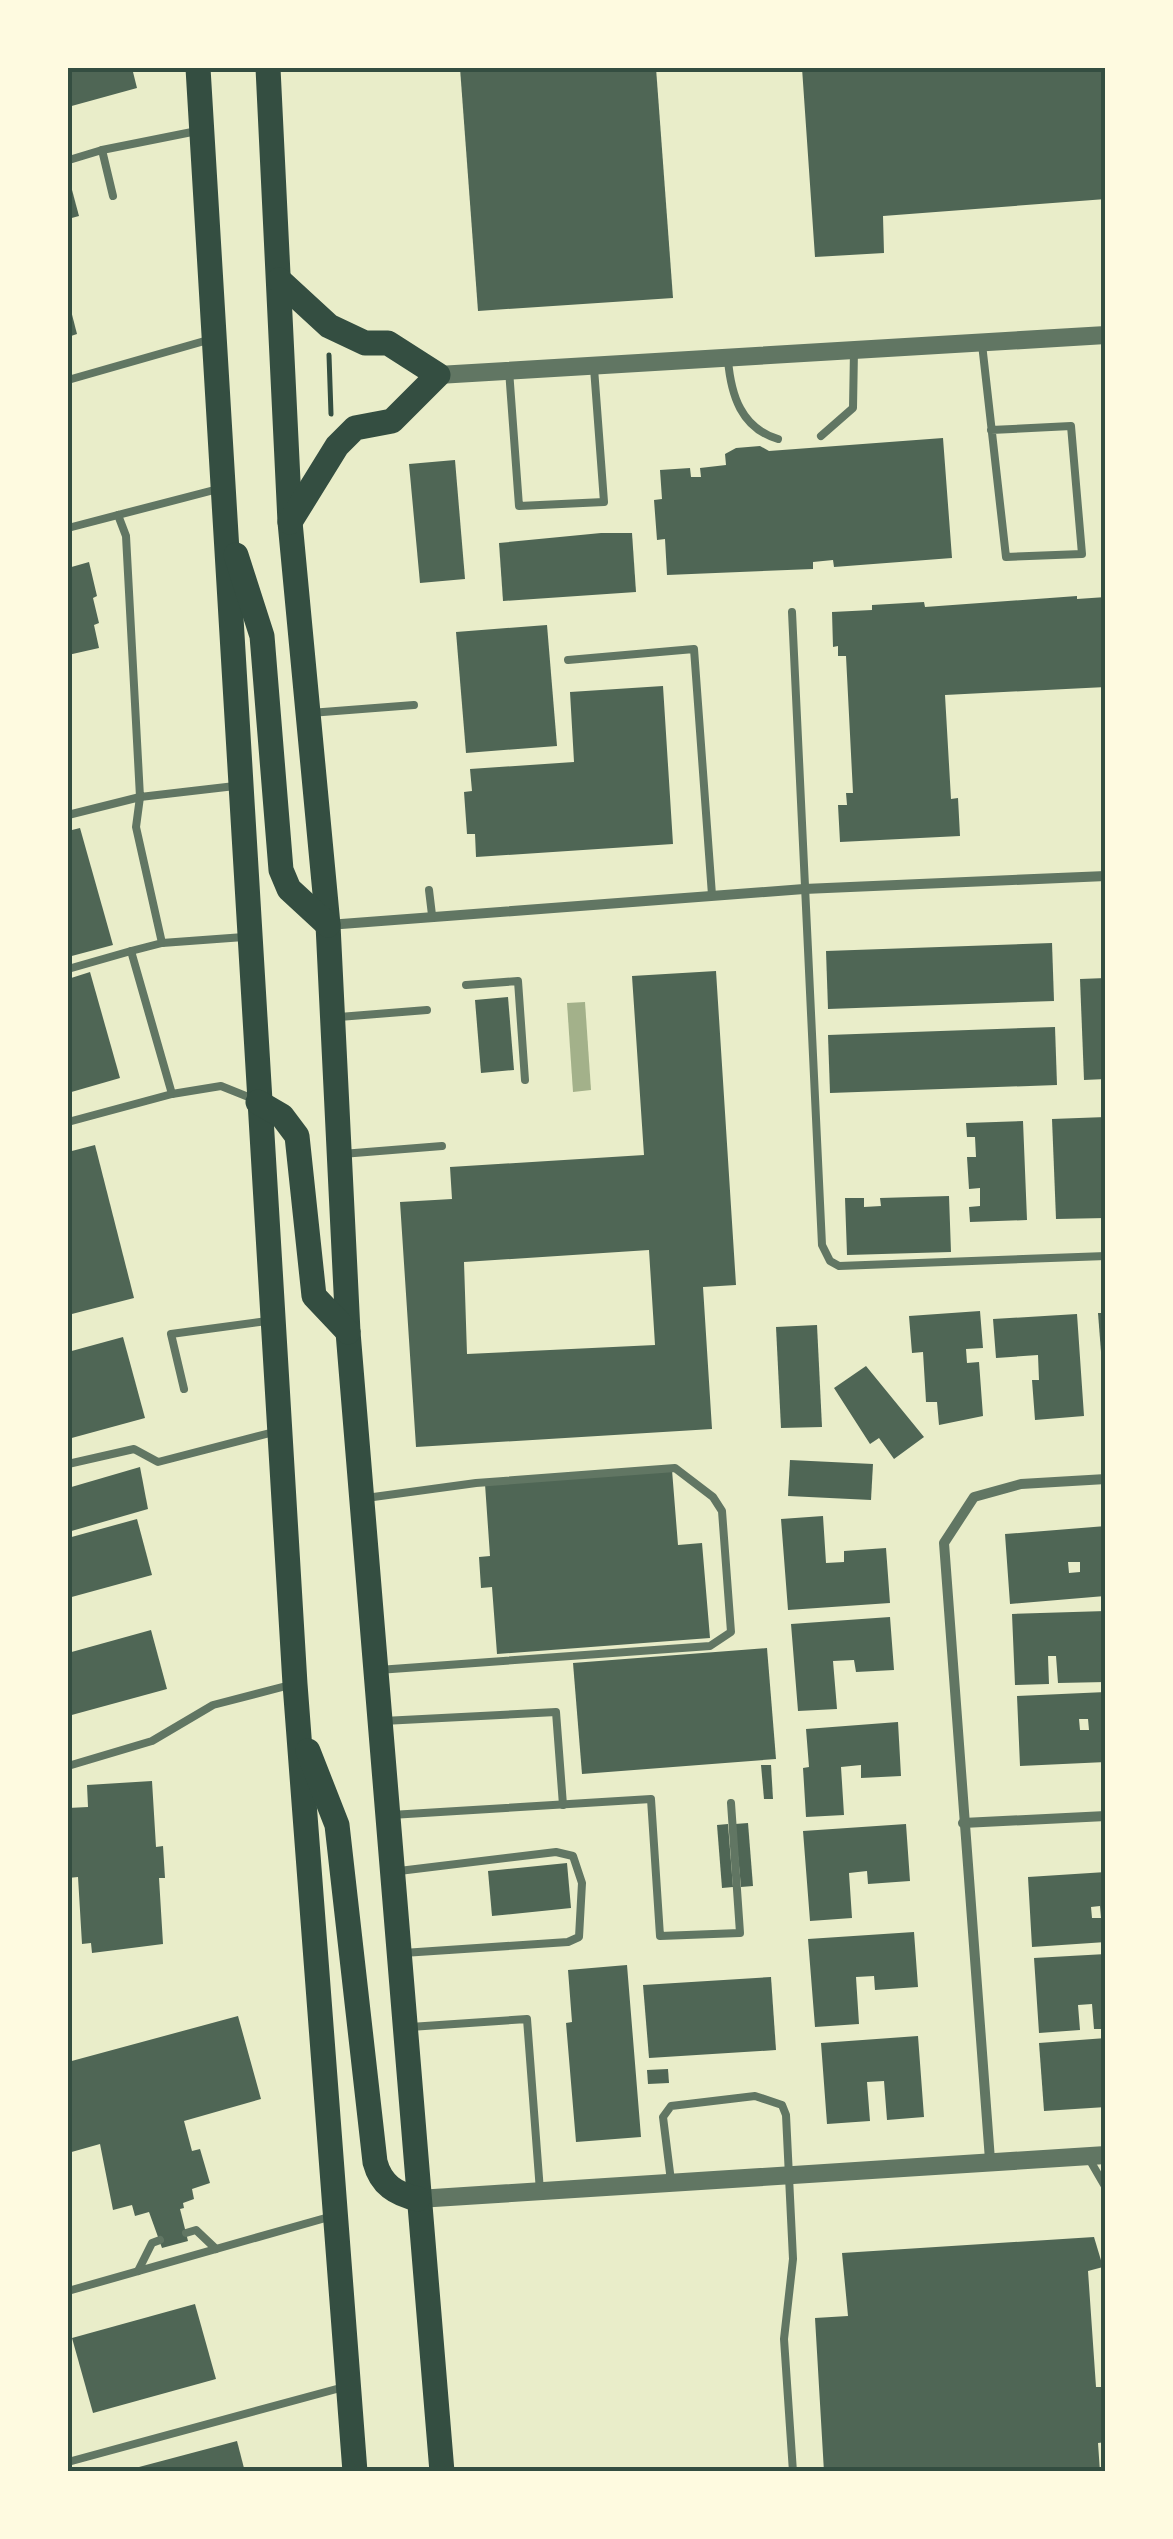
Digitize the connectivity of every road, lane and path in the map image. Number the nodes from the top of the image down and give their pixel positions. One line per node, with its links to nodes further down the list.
1 (198, 68): 3 (main road)
2 (268, 68): 7 (main road)
3 (202, 130): 4 (lane); 9 (main road)
4 (102, 150): 5 (lane); 6 (lane)
5 (68, 160)
6 (114, 196)
7 (279, 280): 16 (main road); 25 (main road)
8 (1106, 334): 10 (street)
9 (215, 338): 17 (lane); 22 (main road)
10 (982, 340): 12 (street); 19 (lane)
11 (329, 346): 18 (path)
12 (854, 349): 13 (street); 20 (lane)
13 (728, 355): 14 (street); 21 (lane)
14 (594, 364): 15 (street); 15 (lane)
15 (508, 370): 16 (street)
16 (438, 375): 25 (main road)
17 (68, 380)
18 (332, 427)
19 (991, 430): 19 (lane)
20 (821, 436)
21 (778, 439)
22 (223, 488): 23 (lane); 24 (main road)
23 (118, 515): 26 (lane); 32 (lane)
24 (225, 522): 31 (main road); 39 (main road)
25 (290, 522): 30 (main road)
26 (68, 528)
27 (792, 612): 35 (lane)
28 (568, 660): 37 (lane)
29 (414, 705): 30 (lane)
30 (306, 714): 39 (main road)
31 (239, 786): 32 (lane); 40 (main road)
32 (140, 797): 33 (lane); 41 (lane)
33 (68, 815)
34 (1106, 876): 35 (street)
35 (804, 889): 37 (street); 53 (lane)
36 (428, 890): 38 (lane)
37 (712, 895): 38 (street)
38 (432, 915): 39 (street)
39 (328, 925): 46 (main road)
40 (249, 937): 41 (lane); 49 (main road)
41 (162, 943): 42 (lane)
42 (131, 950): 43 (lane); 48 (lane)
43 (68, 969)
44 (466, 985): 47 (lane)
45 (426, 1010): 46 (lane)
46 (330, 1018): 52 (main road)
47 (525, 1080)
48 (172, 1094): 49 (lane); 50 (lane)
49 (258, 1102): 54 (main road); 55 (main road)
50 (68, 1122)
51 (442, 1146): 52 (lane)
52 (338, 1154): 55 (main road)
53 (1106, 1256)
54 (271, 1320): 56 (lane); 57 (main road)
55 (348, 1332): 60 (main road)
56 (184, 1389)
57 (278, 1431): 58 (lane); 62 (main road)
58 (68, 1464)
59 (1106, 1479): 70 (street)
60 (361, 1498): 61 (main road); 61 (lane)
61 (375, 1670): 63 (main road)
62 (295, 1684): 64 (main road); 65 (lane)
63 (379, 1722): 67 (lane); 68 (main road)
64 (298, 1727): 80 (main road); 81 (main road)
65 (68, 1766)
66 (731, 1803): 67 (lane)
67 (563, 1804): 68 (lane)
68 (387, 1815): 71 (main road)
69 (1106, 1816): 70 (street)
70 (963, 1823): 75 (street)
71 (391, 1872): 72 (main road); 72 (lane)
72 (398, 1954): 73 (main road)
73 (404, 2027): 79 (lane); 80 (main road)
74 (1097, 2156): 75 (street); 78 (lane)
75 (990, 2160): 76 (street)
76 (787, 2176): 77 (street); 77 (lane); 91 (lane)
77 (671, 2184): 79 (street)
78 (1106, 2188)
79 (540, 2192): 80 (street)
80 (418, 2199): 90 (main road)
81 (333, 2216): 84 (lane); 87 (main road)
82 (186, 2233): 84 (lane)
83 (160, 2240): 85 (lane)
84 (216, 2249): 85 (lane)
85 (138, 2271): 86 (lane)
86 (68, 2291)
87 (348, 2386): 88 (lane); 89 (main road)
88 (68, 2462)
89 (356, 2472)
90 (442, 2472)
91 (793, 2472)

